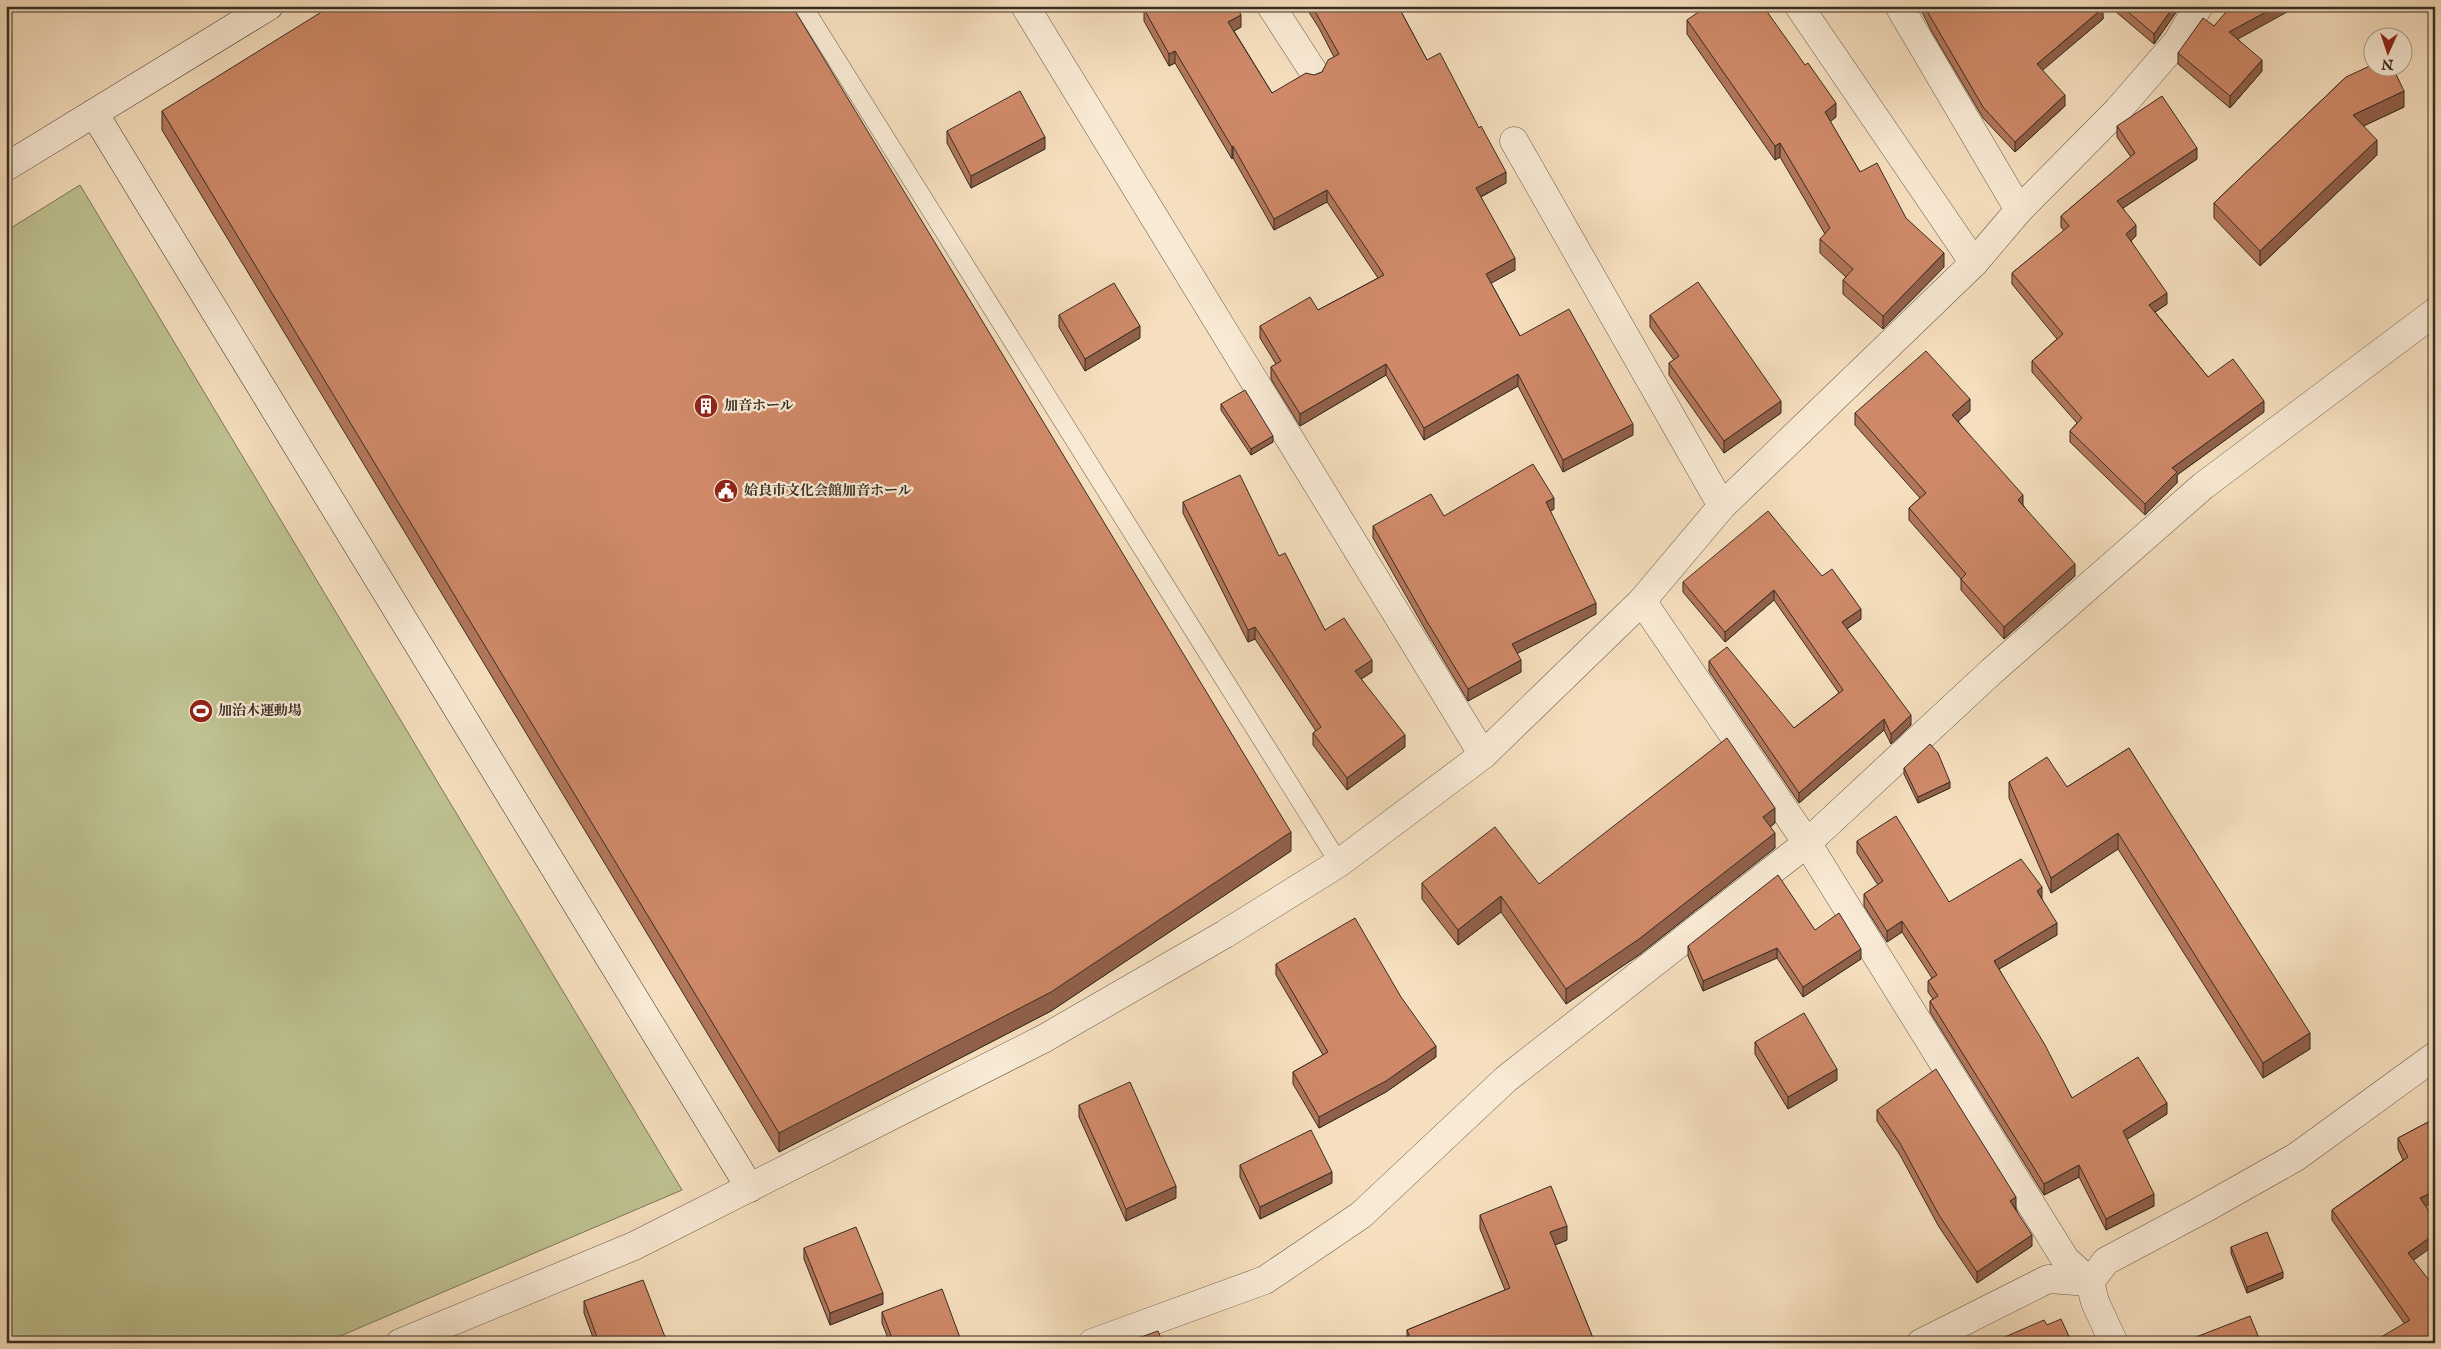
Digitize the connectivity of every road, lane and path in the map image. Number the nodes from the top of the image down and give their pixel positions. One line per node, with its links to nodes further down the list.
1 (269, 6): 9 (street)
2 (803, 6): 19 (lane)
3 (1025, 6): 17 (street)
4 (1271, 6): 8 (street)
5 (1799, 6): 13 (street)
6 (1899, 6): 12 (street)
7 (2199, 6): 12 (street)
8 (1313, 71)
9 (94, 113): 11 (street); 21 (street)
10 (1514, 141): 15 (street)
11 (6, 167)
12 (2019, 210): 13 (street)
13 (1974, 263): 15 (street)
14 (2435, 312): 18 (street)
15 (1722, 506): 16 (street)
16 (1642, 602): 17 (street); 18 (street)
17 (1483, 754): 19 (street)
18 (1807, 843): 22 (street); 24 (street)
19 (1339, 863): 21 (street)
20 (2435, 1056): 22 (street)
21 (750, 1188): 23 (street)
22 (2090, 1282): 25 (street); 26 (street)
23 (400, 1343)
24 (1092, 1343)
25 (1921, 1343)
26 (2114, 1343)

